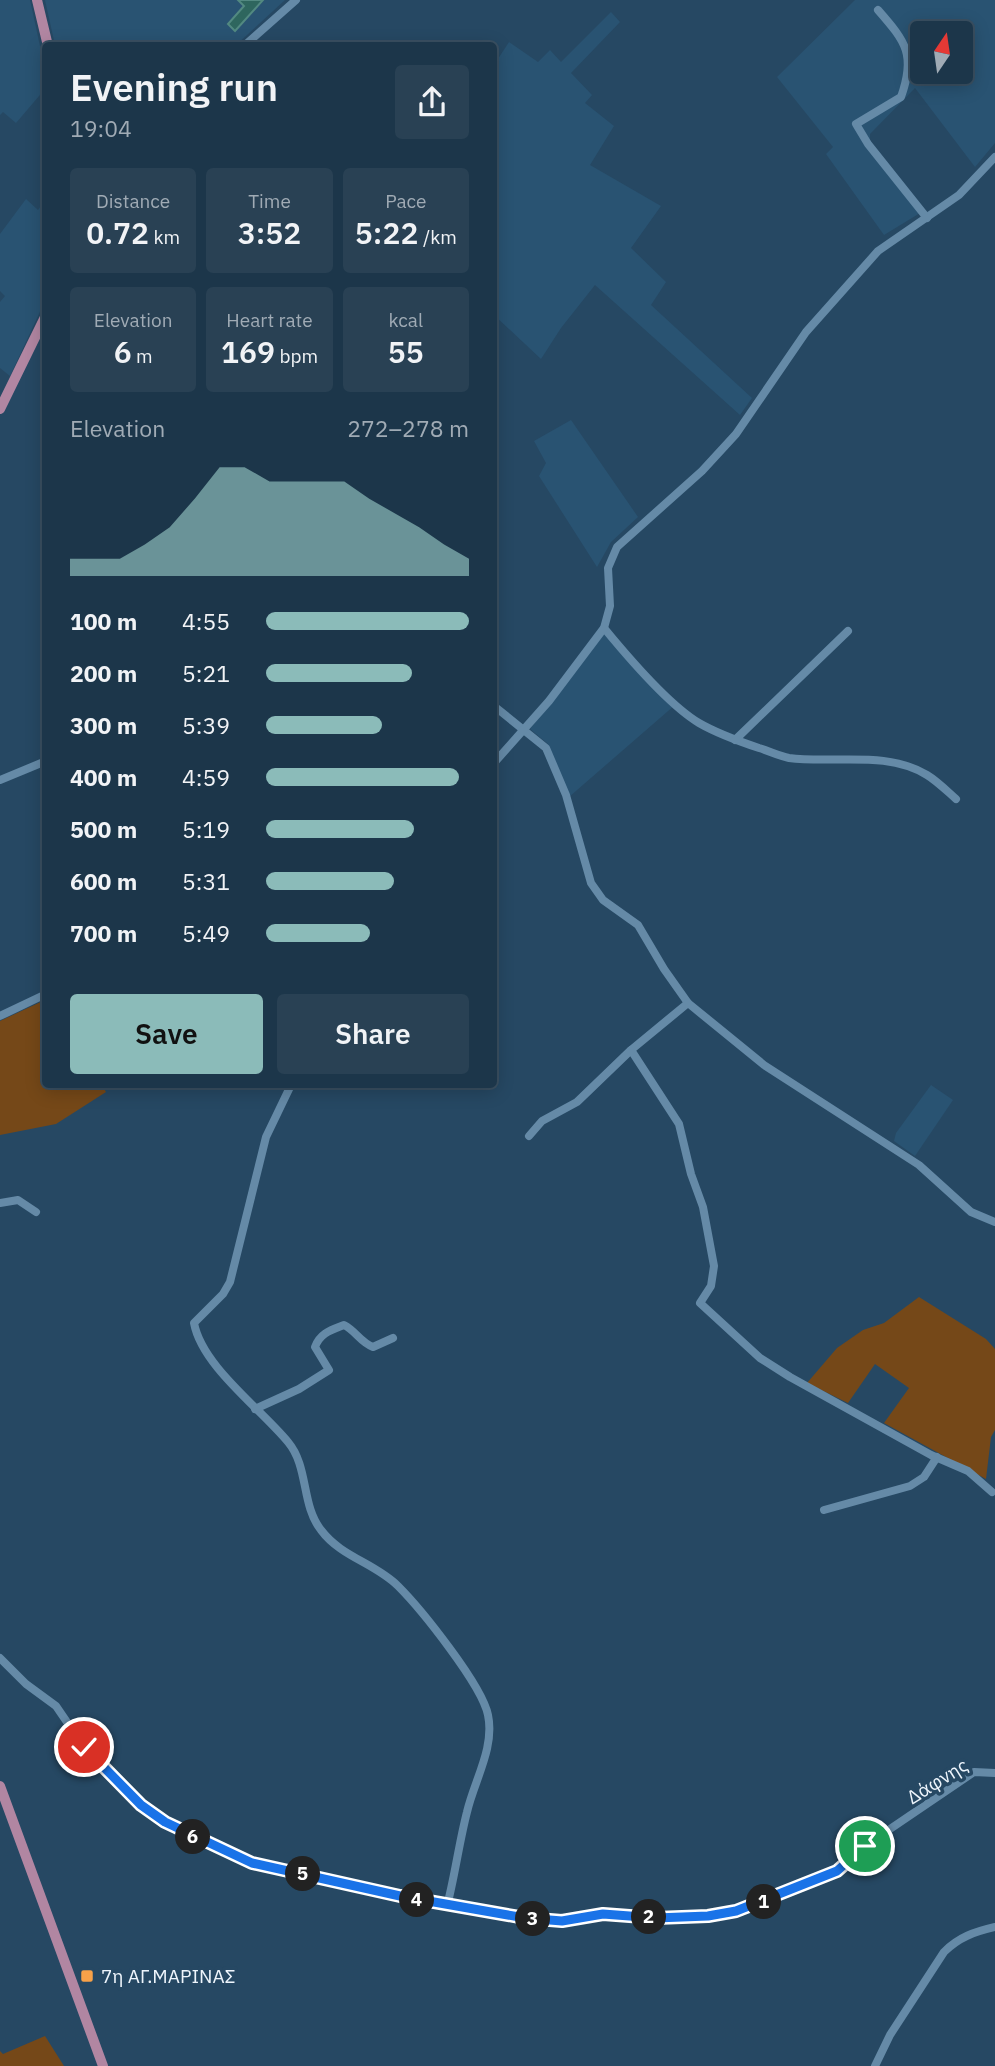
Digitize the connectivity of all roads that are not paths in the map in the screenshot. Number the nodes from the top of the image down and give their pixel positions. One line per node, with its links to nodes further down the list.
1 (37, 0): 4 (main road)
2 (296, 0): 5 (street)
3 (878, 10): 7 (street)
4 (47, 42)
5 (249, 42)
6 (995, 157): 7 (street)
7 (927, 218): 10 (street)
8 (42, 323): 9 (main road)
9 (1, 405)
10 (604, 628): 13 (street); 14 (street)
11 (848, 631): 14 (street)
12 (497, 708): 13 (street)
13 (525, 729): 15 (street); 20 (street)
14 (735, 740): 18 (street)
15 (497, 760)
16 (42, 763): 17 (street)
17 (0, 780)
18 (956, 799)
19 (42, 996): 21 (street)
20 (688, 1003): 22 (street); 27 (street)
21 (0, 1016)
22 (631, 1050): 24 (street); 30 (street)
23 (290, 1088): 29 (street)
24 (529, 1136)
25 (0, 1203): 26 (street)
26 (36, 1212)
27 (995, 1222)
28 (393, 1338): 29 (street)
29 (255, 1409): 36 (street)
30 (937, 1457): 31 (street); 32 (street)
31 (992, 1492)
32 (824, 1510)
33 (0, 1658): 36 (street, Δάφνης)
34 (995, 1773): 36 (street, Δάφνης)
35 (0, 1786): 38 (main road)
36 (447, 1906)
37 (995, 1927): 39 (street)
38 (103, 2066)
39 (875, 2066)

